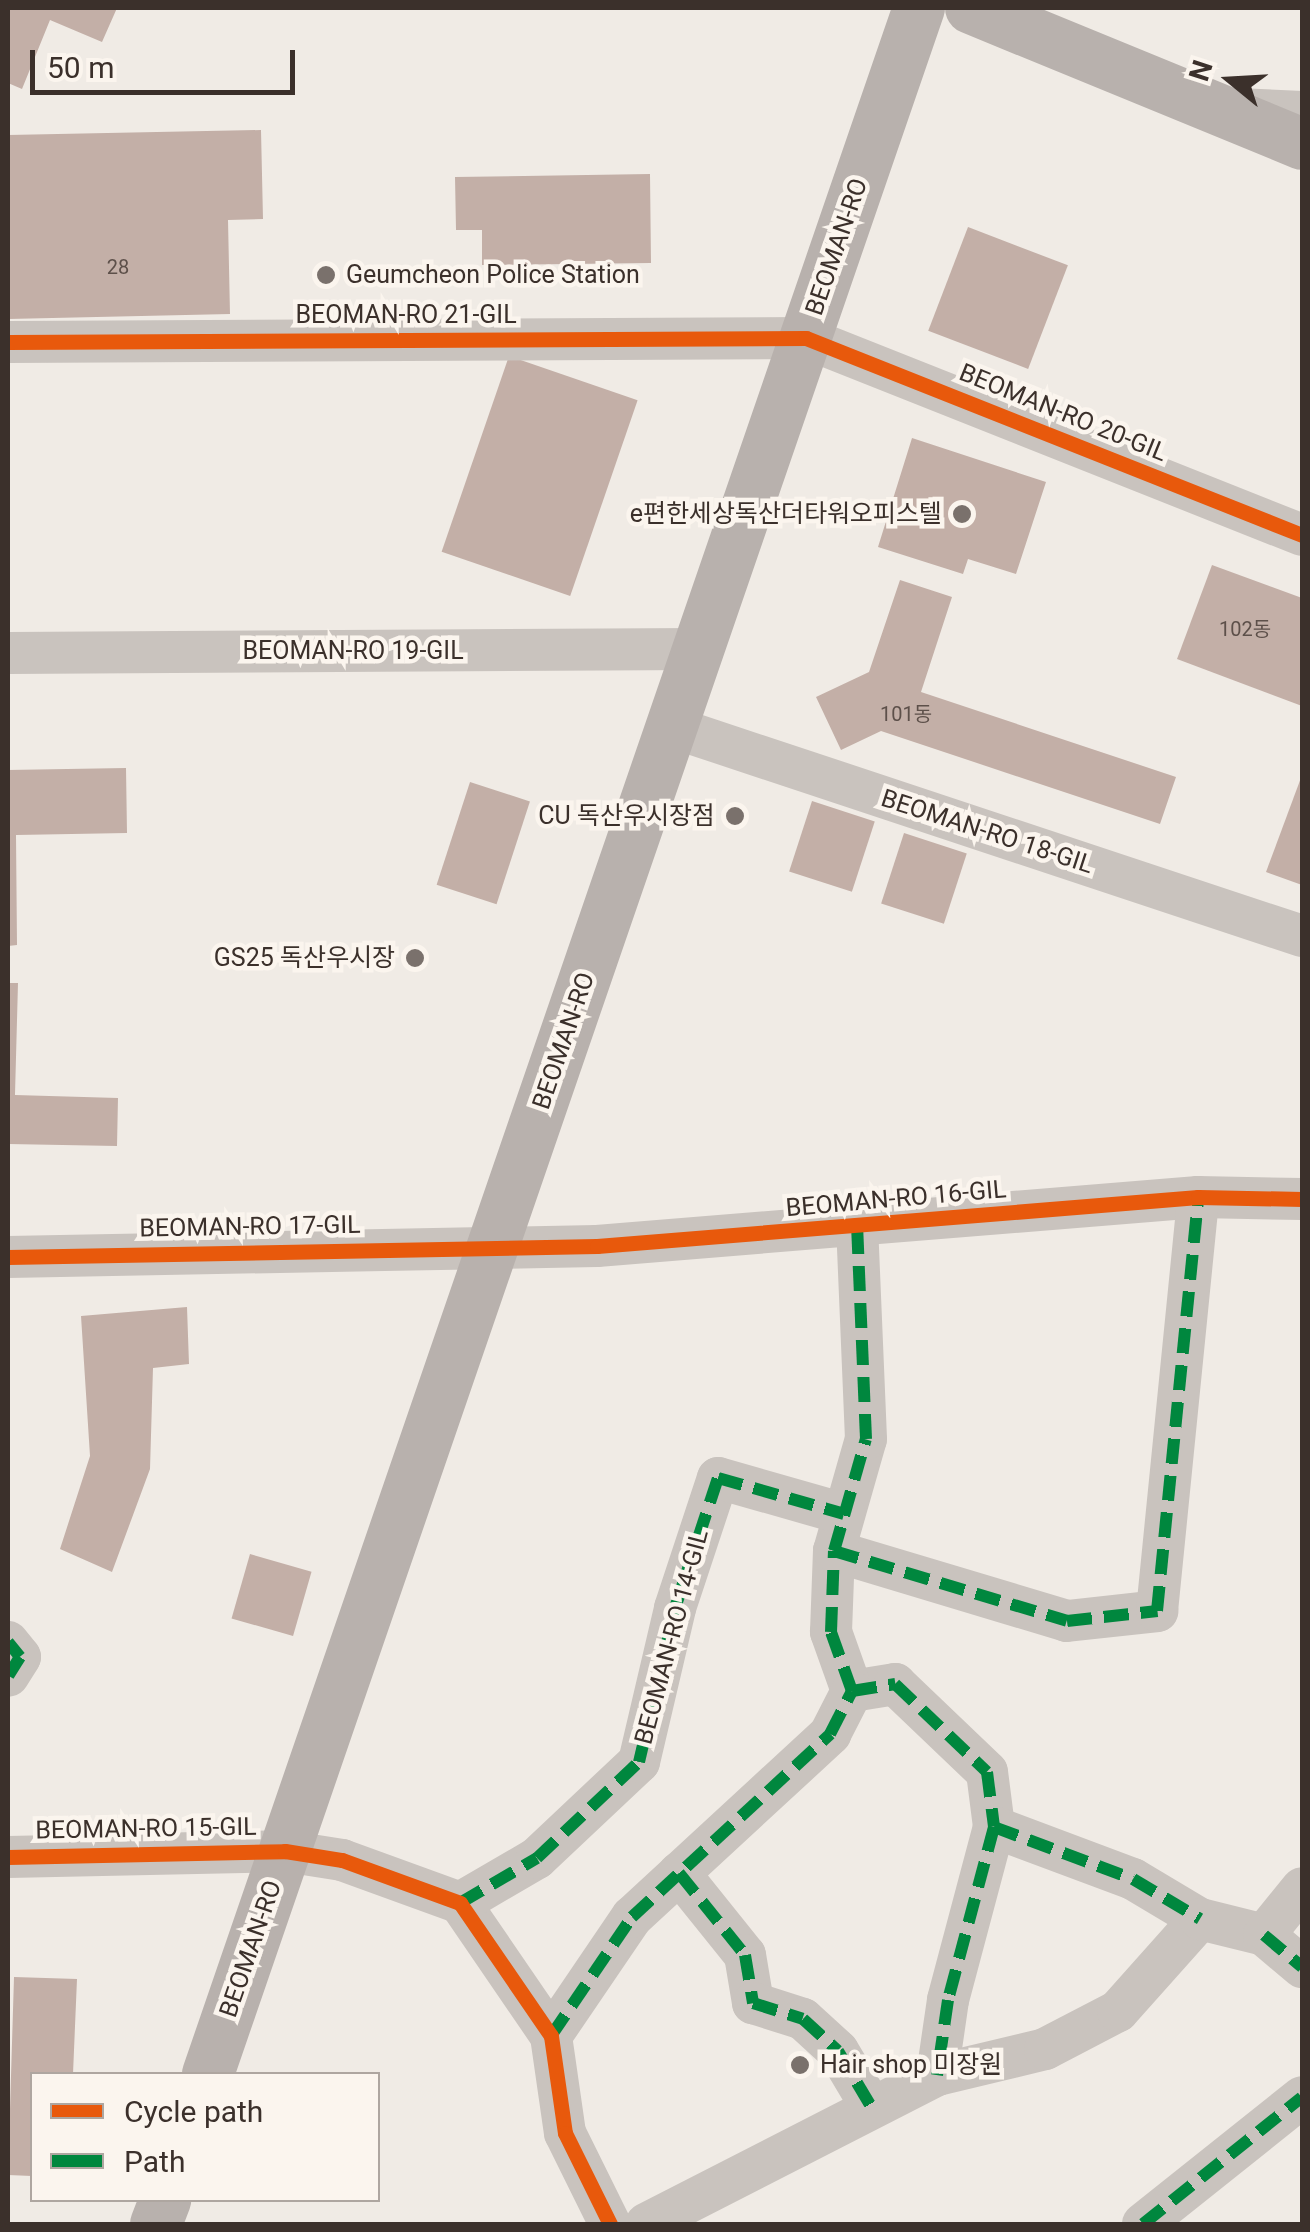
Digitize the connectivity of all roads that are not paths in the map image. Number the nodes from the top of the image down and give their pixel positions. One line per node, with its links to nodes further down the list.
1 (920, 8): 6 (main road, BEOMAN-RO)
2 (971, 8): 3 (main road)
3 (1216, 108): 4 (street); 5 (main road)
4 (1302, 112)
5 (1302, 144)
6 (806, 338): 7 (street, BEOMAN-RO 21-GIL); 8 (street, BEOMAN-RO 20-GIL); 9 (main road, BEOMAN-RO)
7 (8, 342)
8 (1302, 535)
9 (698, 650): 10 (street, BEOMAN-RO 19-GIL); 11 (main road, BEOMAN-RO)
10 (8, 652)
11 (672, 727): 12 (street, BEOMAN-RO 18-GIL); 16 (main road, BEOMAN-RO)
12 (1302, 936)
13 (1198, 1197): 14 (street, BEOMAN-RO 16-GIL); 15 (street, BEOMAN-RO 16-GIL); 18 (street)
14 (1302, 1199)
15 (858, 1228): 16 (street, BEOMAN-RO 16-GIL); 18 (street, BEOMAN-RO 16-GIL)
16 (493, 1247): 17 (street, BEOMAN-RO 17-GIL); 23 (main road, BEOMAN-RO)
17 (8, 1257)
18 (839, 1533): 21 (street, BEOMAN-RO 16-GIL); 27 (street, BEOMAN-RO 14-GIL)
19 (8, 1642): 20 (street)
20 (8, 1676)
21 (852, 1692): 22 (street); 25 (street)
22 (994, 1827): 28 (street); 33 (street)
23 (285, 1852): 24 (street, BEOMAN-RO 15-GIL); 27 (street); 32 (main road, BEOMAN-RO)
24 (8, 1857)
25 (679, 1874): 31 (street); 35 (street)
26 (1302, 1888): 29 (street)
27 (460, 1903): 31 (street)
28 (1200, 1920): 29 (street); 33 (street)
29 (1264, 1935): 30 (street)
30 (1302, 1968)
31 (550, 2036): 36 (street)
32 (209, 2072)
33 (936, 2075): 35 (street)
34 (1302, 2096): 38 (street)
35 (872, 2108): 37 (street)
36 (610, 2224)
37 (646, 2224)
38 (1143, 2224)

